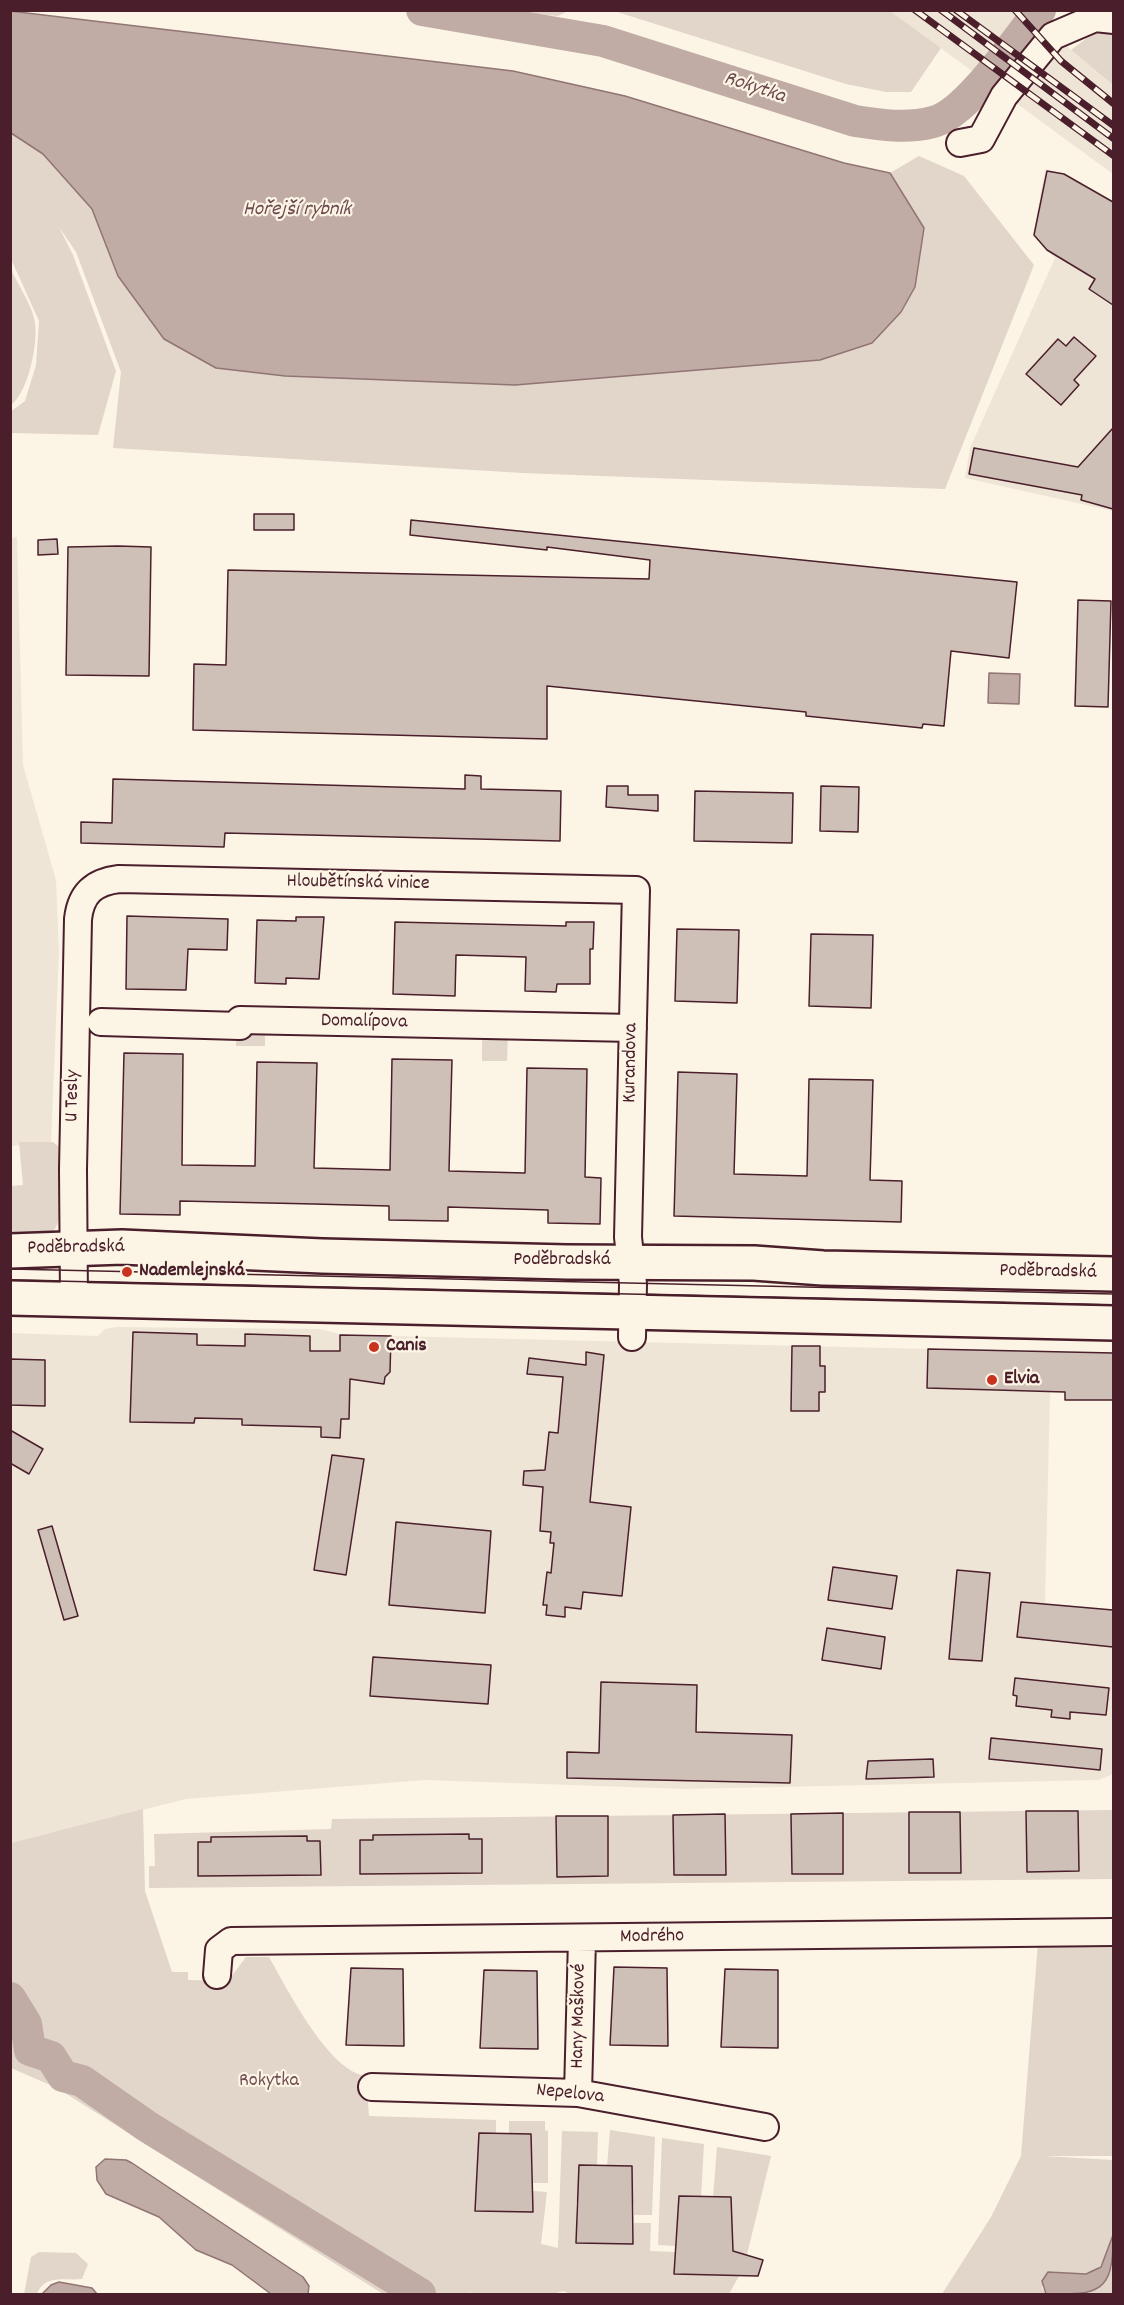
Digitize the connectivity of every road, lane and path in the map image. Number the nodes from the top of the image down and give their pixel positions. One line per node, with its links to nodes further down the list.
1 (1113, 20): 2 (street)
2 (960, 143)
3 (636, 890): 4 (street, Hloubětínská vinice); 6 (street, Kurandova)
4 (85, 894): 8 (street, U Tesly)
5 (101, 1022): 6 (street, Domalípova)
6 (633, 1028): 7 (street, Kurandova)
7 (630, 1249): 8 (main road, Poděbradská); 10 (main road, Poděbradská); 14 (street, Kurandova)
8 (73, 1250): 9 (main road, Poděbradská); 12 (street, U Tesly)
9 (10, 1251)
10 (1113, 1274)
11 (10, 1298): 12 (main road)
12 (75, 1300): 14 (main road)
13 (1113, 1323): 14 (main road)
14 (632, 1326)
15 (1113, 1932): 16 (street, Modrého)
16 (582, 1939): 17 (street, Modrého); 19 (street, Hany Maškové)
17 (217, 1975)
18 (372, 2088): 19 (street, Nepelova)
19 (578, 2093): 20 (street, Nepelova)
20 (765, 2127)

